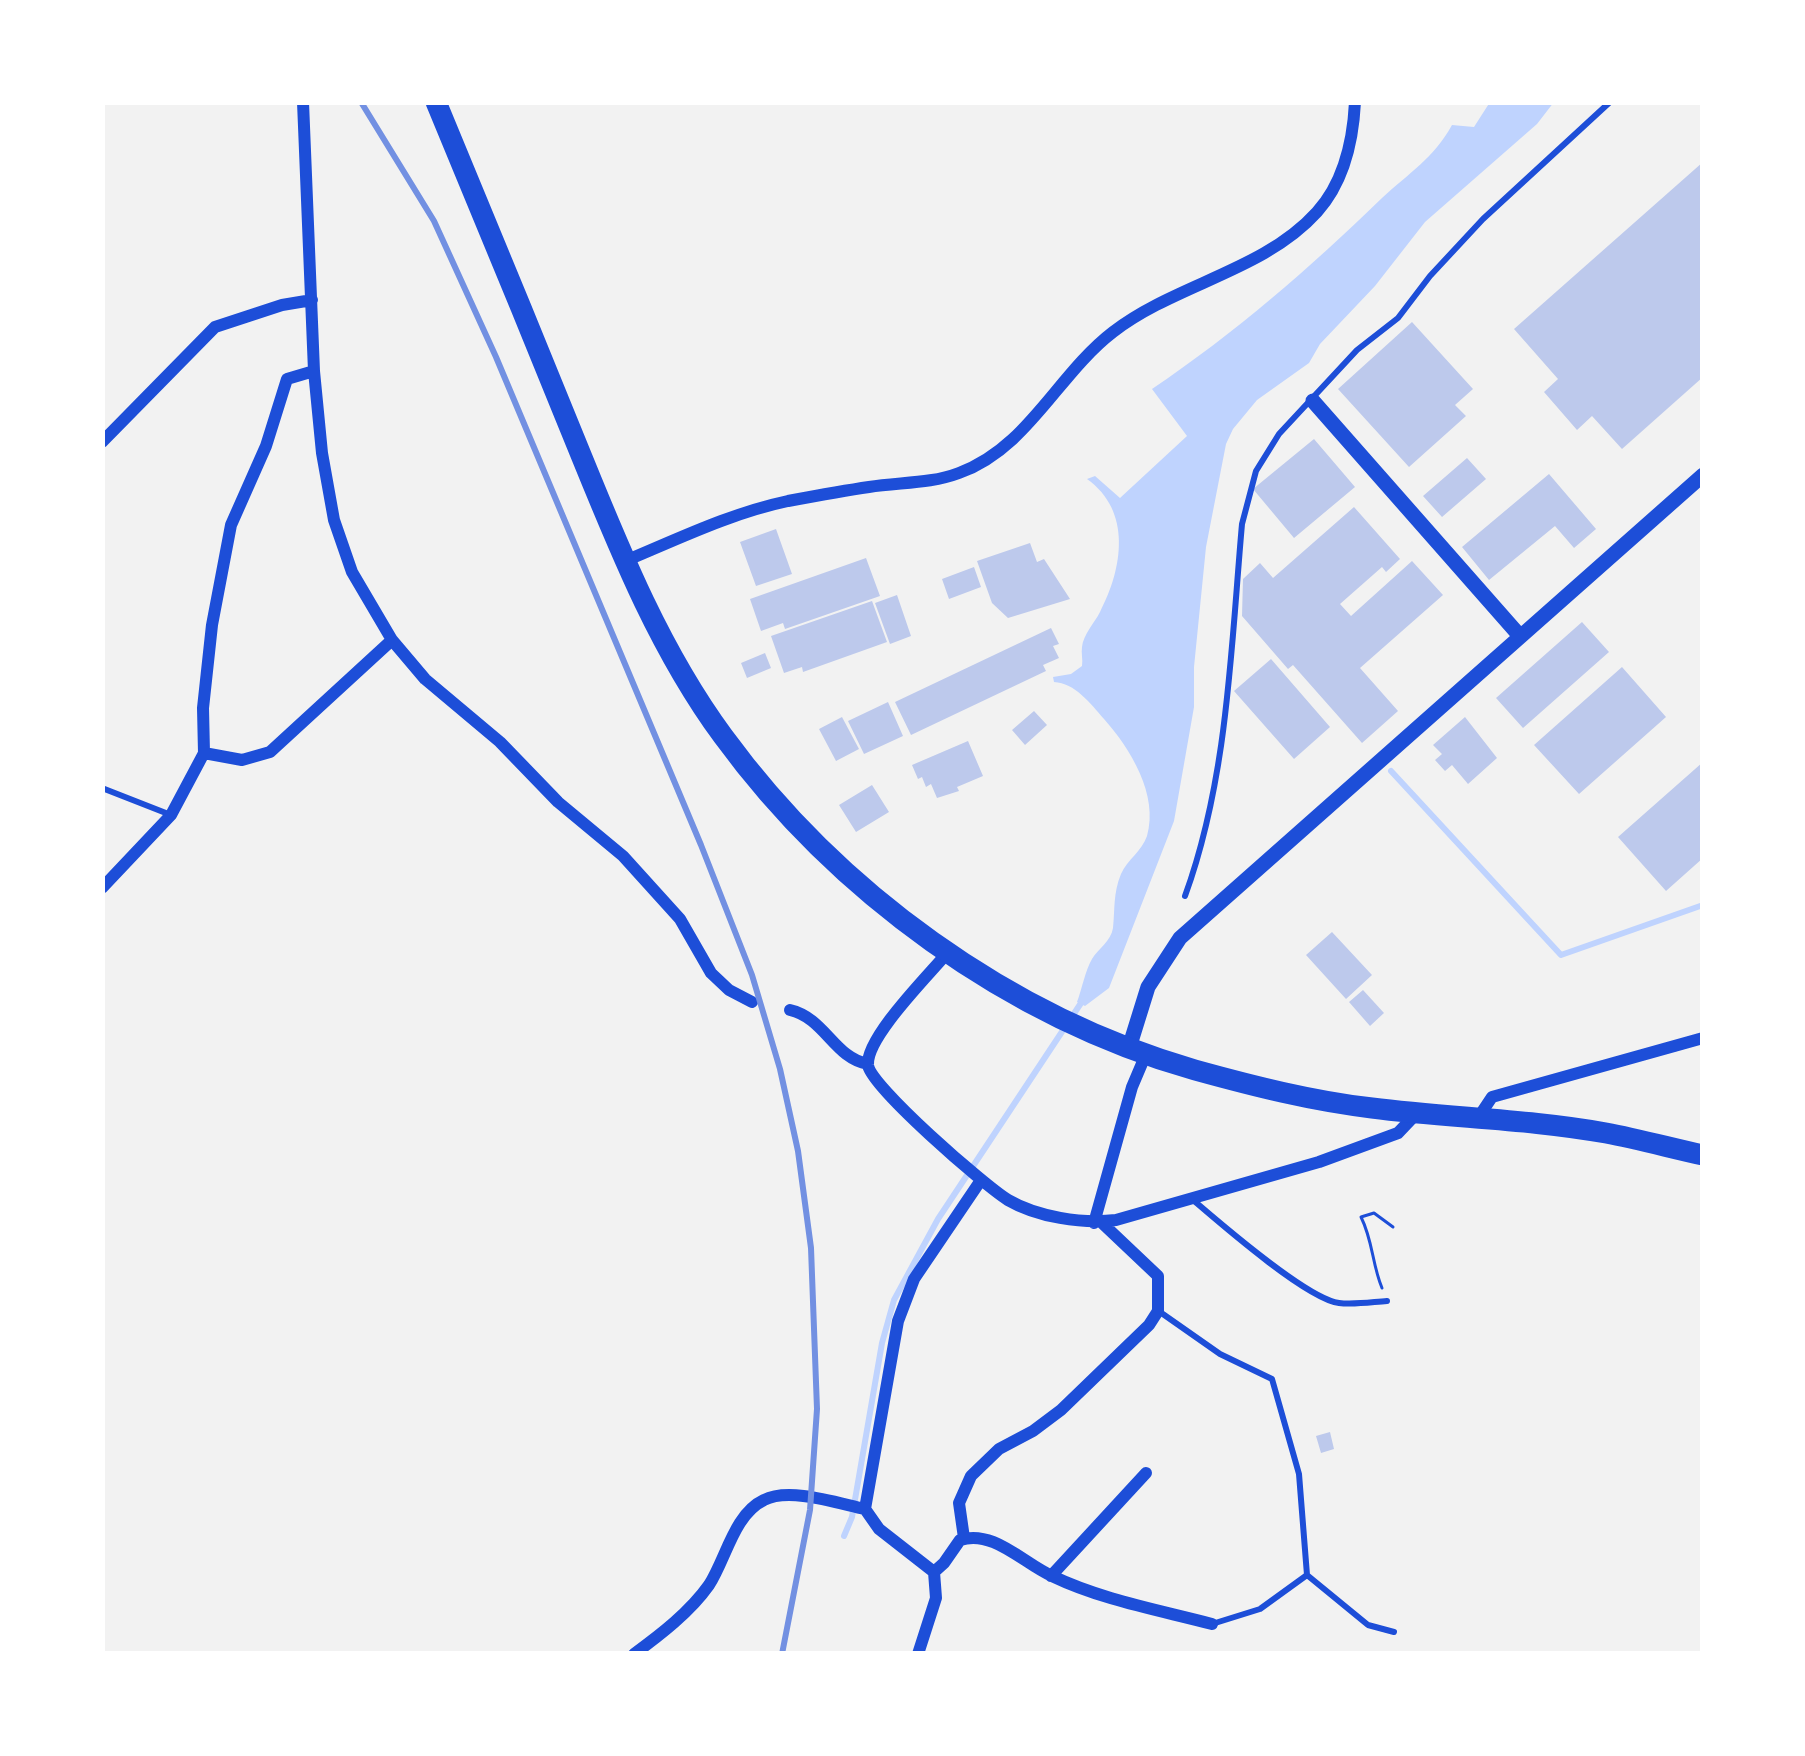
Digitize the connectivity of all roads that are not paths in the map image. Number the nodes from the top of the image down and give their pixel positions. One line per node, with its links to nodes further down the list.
1 (303, 102): 5 (street)
2 (436, 102): 10 (highway)
3 (1355, 102): 10 (street)
4 (1610, 102): 7 (lane)
5 (312, 300): 6 (street); 8 (street)
6 (314, 371): 12 (street); 13 (street)
7 (1313, 400): 11 (street); 17 (lane)
8 (102, 442)
9 (1703, 475): 11 (street)
10 (625, 561): 18 (highway)
11 (1519, 635): 22 (street)
12 (392, 640): 13 (street); 19 (street)
13 (203, 753): 15 (street)
14 (102, 788): 15 (lane)
15 (171, 815): 16 (street)
16 (102, 888)
17 (1185, 896)
18 (948, 952): 22 (highway); 23 (street)
19 (752, 1002)
20 (790, 1010): 23 (street)
21 (1703, 1038): 25 (street)
22 (1137, 1051): 24 (highway); 29 (street)
23 (868, 1064): 27 (street)
24 (1417, 1113): 25 (highway); 28 (street)
25 (1478, 1118): 26 (highway)
26 (1703, 1155)
27 (974, 1173): 29 (street); 33 (street)
28 (1190, 1198): 29 (street); 30 (lane)
29 (1098, 1222): 31 (street)
30 (1387, 1301)
31 (1158, 1311): 34 (street); 36 (lane)
32 (1146, 1473): 37 (street)
33 (865, 1509): 35 (street); 40 (street)
34 (964, 1538): 35 (street); 37 (street)
35 (934, 1572): 41 (street)
36 (1307, 1575): 38 (lane); 39 (lane)
37 (1051, 1576): 38 (street)
38 (1212, 1624)
39 (1394, 1632)
40 (634, 1654)
41 (918, 1654)

